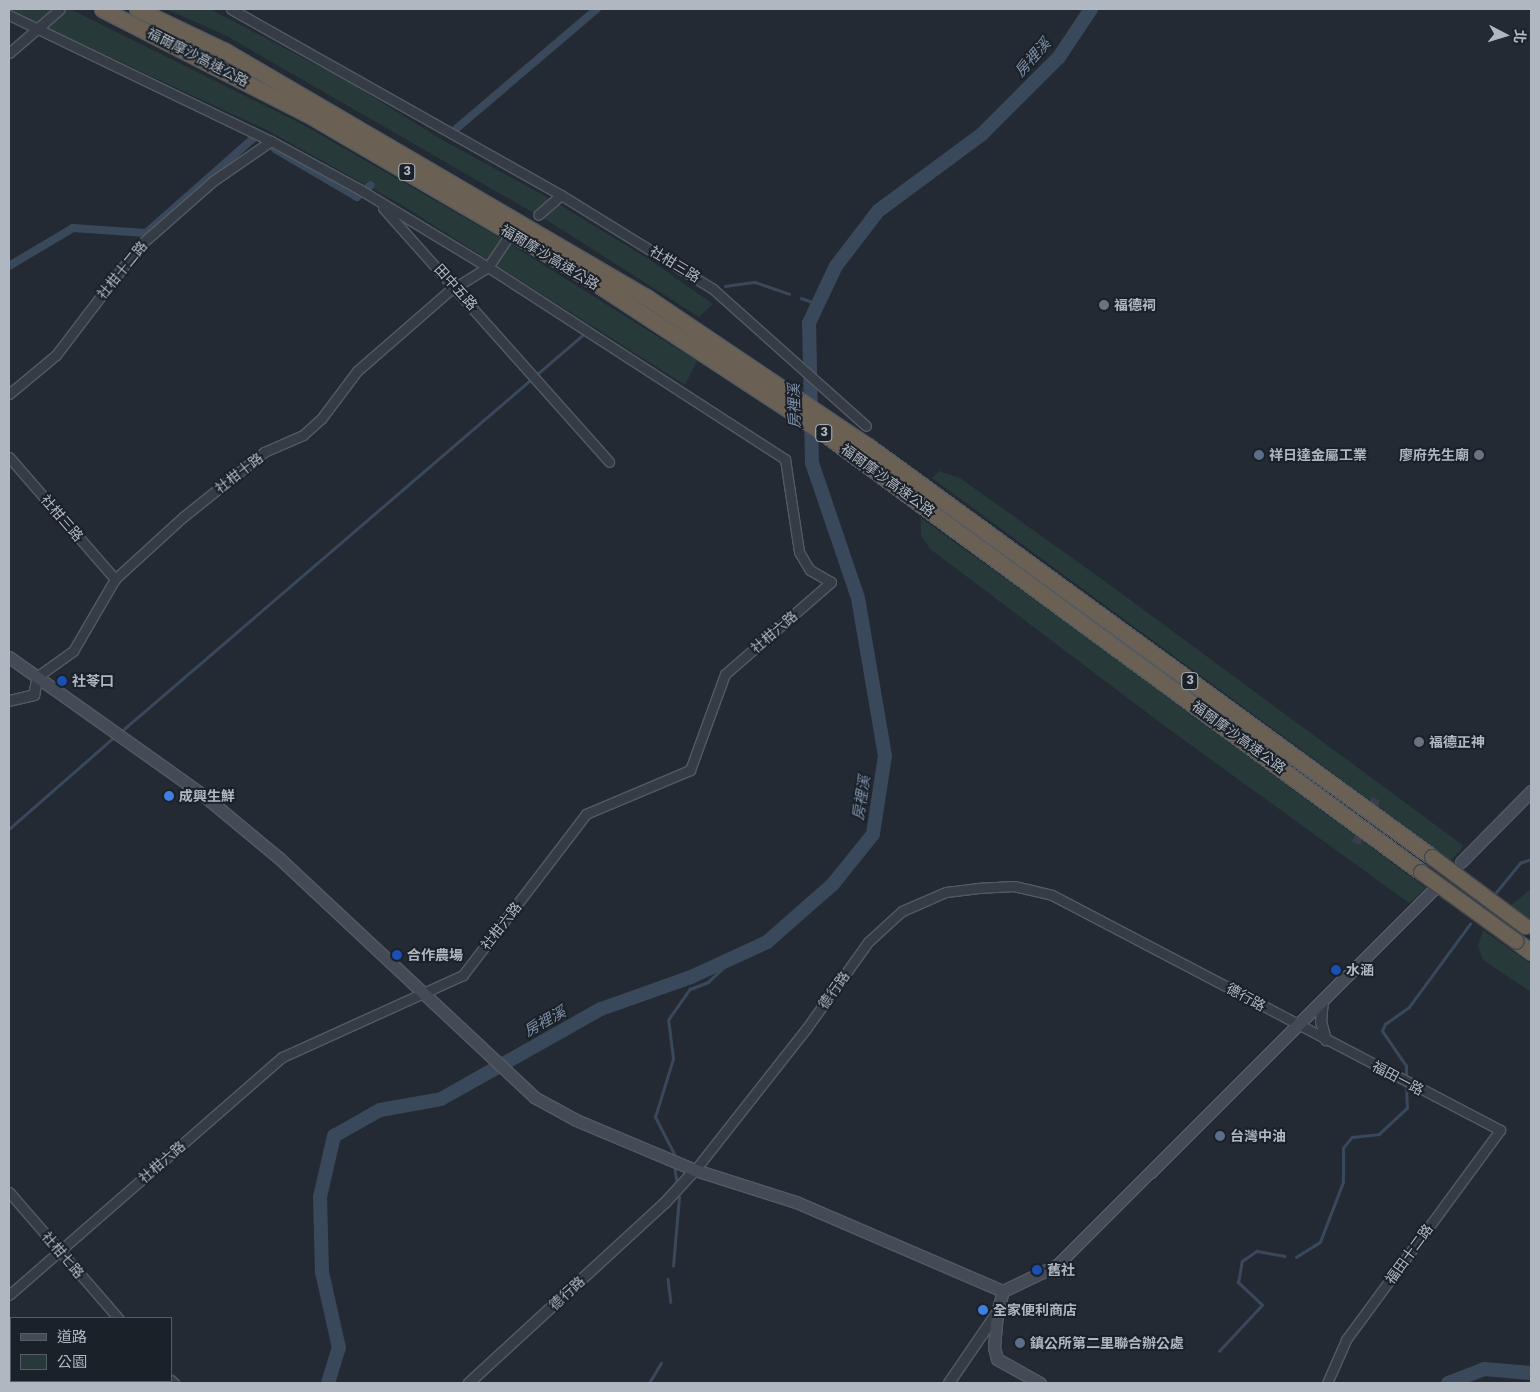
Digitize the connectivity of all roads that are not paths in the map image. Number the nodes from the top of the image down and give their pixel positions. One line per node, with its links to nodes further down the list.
1 (60, 9): 6 (street)
2 (102, 9): 27 (highway, 福爾摩沙高速公路 / 3, bridge)
3 (137, 9): 26 (highway, 福爾摩沙高速公路 / 3, bridge)
4 (231, 9): 9 (street, 社柑三路)
5 (9, 15): 6 (street)
6 (38, 28): 7 (street); 8 (street)
7 (9, 53)
8 (272, 141): 10 (street); 15 (street, 社柑十二路)
9 (561, 195): 11 (street); 16 (street, 社柑三路)
10 (380, 205): 13 (street); 14 (street, 田中五路)
11 (538, 214)
12 (506, 240): 13 (street)
13 (488, 267): 14 (street, 社柑十路); 28 (street, 社柑六路)
14 (456, 286): 18 (street, 田中五路); 19 (street, 社柑十路)
15 (9, 394)
16 (866, 426)
17 (9, 456): 19 (street, 社柑三路)
18 (609, 462)
19 (115, 579): 21 (street, 社柑十路)
20 (9, 657): 21 (main road)
21 (38, 676): 22 (street); 28 (main road)
22 (9, 701)
23 (1531, 791): 24 (main road)
24 (1461, 862)
25 (1433, 890): 29 (main road)
26 (1528, 928)
27 (1531, 952)
28 (422, 994): 33 (main road); 35 (street, 社柑六路)
29 (1323, 1000): 30 (main road); 31 (street)
30 (1297, 1025): 31 (street, 福田一路); 33 (street, 德行路); 36 (main road)
31 (1326, 1040): 32 (street, 福田一路)
32 (1500, 1130): 43 (street, 福田十二路)
33 (695, 1170): 36 (main road); 40 (street, 德行路)
34 (9, 1192): 35 (street, 社柑七路)
35 (60, 1251): 37 (street, 社柑六路); 39 (street, 社柑七路)
36 (1003, 1291): 38 (main road)
37 (9, 1295)
38 (996, 1314): 41 (street); 42 (main road)
39 (117, 1317)
40 (469, 1383)
41 (949, 1383)
42 (1040, 1383)
43 (1327, 1383)

